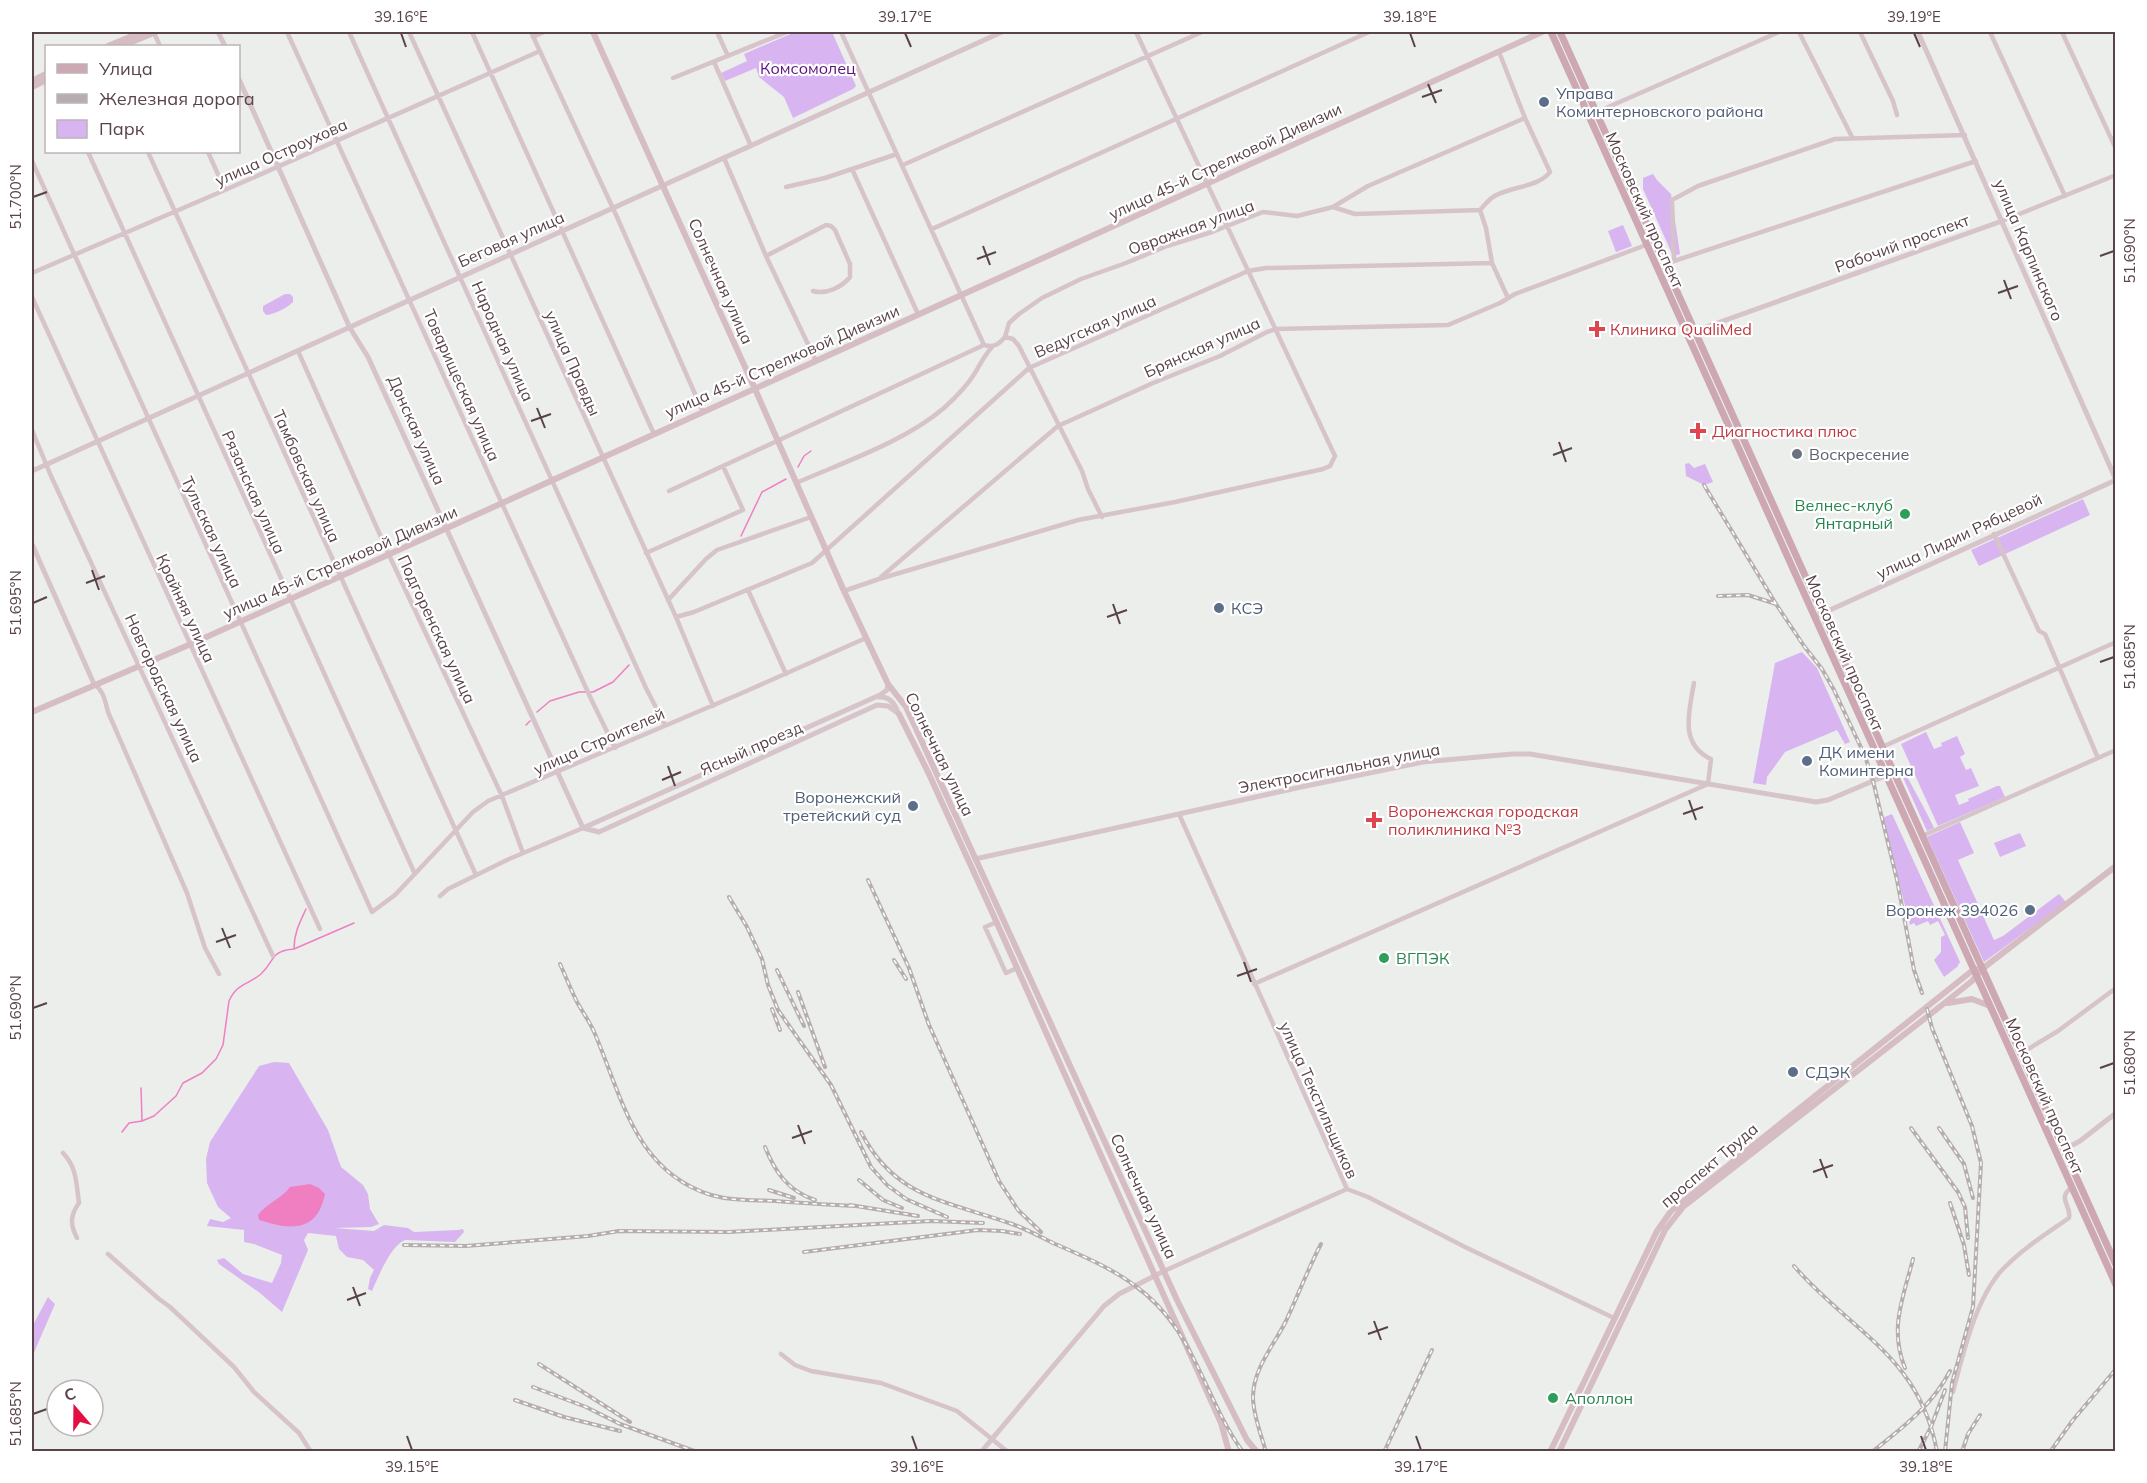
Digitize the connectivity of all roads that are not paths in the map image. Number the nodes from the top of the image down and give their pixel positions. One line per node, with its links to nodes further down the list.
1 (142, 32): 27 (main road)
2 (155, 32): 28 (main road)
3 (287, 32): 46 (street, Товарищеская улица)
4 (349, 32): 41 (street, Народная улица)
5 (409, 32): 38 (street, улица Правды)
6 (472, 32): 34 (street)
7 (544, 32): 26 (street)
8 (593, 32): 61 (main road, Солнечная улица)
9 (717, 32): 31 (street)
10 (788, 32): 25 (street)
11 (842, 32): 37 (street)
12 (1002, 32): 37 (street, Беговая улица)
13 (1136, 32): 32 (street)
14 (1202, 32): 32 (street)
15 (1369, 32): 43 (street)
16 (1542, 32): 30 (main road, улица 45-й Стрелковой Дивизии)
17 (1551, 32): 75 (main road, Московский проспект)
18 (1560, 32): 39 (main road, Московский проспект)
19 (1779, 32): 39 (street)
20 (1799, 32): 45 (street)
21 (1860, 32): 40 (street)
22 (1918, 32): 44 (street, улица Карпинского)
23 (1990, 32): 64 (street)
24 (2062, 32): 48 (street)
25 (780, 33): 31 (street)
26 (532, 34): 29 (street)
27 (110, 45)
28 (124, 45)
29 (540, 51): 34 (street, улица Остроухова); 66 (street)
30 (1499, 52): 42 (street); 60 (main road, улица 45-й Стрелковой Дивизии)
31 (728, 56): 33 (street)
32 (1147, 56): 43 (street); 56 (street)
33 (714, 62): 35 (street); 47 (street)
34 (491, 73): 38 (street, улица Остроухова); 72 (street)
35 (673, 78)
36 (240, 82): 57 (street, Донская улица)
37 (869, 92): 47 (street, Беговая улица); 52 (street)
38 (439, 96): 41 (street, улица Остроухова); 77 (street, улица Правды)
39 (1597, 112): 74 (main road, Московский проспект)
40 (1897, 115)
41 (388, 118): 46 (street, улица Остроухова); 84 (street, Народная улица)
42 (1525, 118): 65 (street); 67 (street)
43 (1176, 120): 60 (street); 71 (street)
44 (1965, 135): 45 (street); 55 (street, улица Карпинского)
45 (1852, 137): 79 (street)
46 (337, 141): 57 (street, улица Остроухова); 89 (street, Товарищеская улица)
47 (751, 146): 53 (street, Беговая улица)
48 (2115, 149)
49 (88, 153): 73 (street, Рязанская улица)
50 (148, 153): 68 (street, Тамбовская улица)
51 (208, 153): 63 (street)
52 (897, 154): 56 (street); 58 (street)
53 (724, 158): 61 (street, Беговая улица); 78 (street)
54 (32, 161): 76 (street, Тульская улица)
55 (1976, 161): 69 (street, улица Карпинского); 79 (street)
56 (903, 165): 71 (street)
57 (278, 167): 63 (street, улица Остроухова); 91 (street, Донская улица)
58 (852, 169): 62 (street); 90 (street)
59 (2115, 175): 64 (street, Рабочий проспект)
60 (1207, 183): 70 (street); 86 (main road, улица 45-й Стрелковой Дивизии)
61 (663, 184): 66 (street, Беговая улица); 101 (main road, Солнечная улица)
62 (786, 188)
63 (225, 190): 68 (street, улица Остроухова)
64 (2065, 196): 69 (street, Рабочий проспект)
65 (1333, 207): 67 (street, Овражная улица); 70 (street, Овражная улица)
66 (612, 208): 72 (street, Беговая улица); 103 (street)
67 (1480, 210): 80 (street)
68 (176, 211): 73 (street, улица Остроухова); 100 (street, Тамбовская улица)
69 (2002, 220): 93 (street, Рабочий проспект); 115 (street, улица Карпинского)
70 (1228, 226): 82 (street); 94 (street, Овражная улица)
71 (932, 229): 86 (street)
72 (563, 230): 77 (street, Беговая улица); 107 (street)
73 (124, 232): 76 (street, улица Остроухова); 102 (street, Рязанская улица)
74 (1655, 241): 75 (main road, Брянская улица); 81 (main road, Московский проспект)
75 (1646, 245): 88 (street, Брянская улица); 133 (main road, Московский проспект)
76 (72, 254): 83 (street, улица Остроухова); 104 (street, Тульская улица)
77 (511, 255): 84 (street, Беговая улица); 110 (street, улица Правды)
78 (766, 255): 85 (street); 98 (street)
79 (1674, 259): 81 (street)
80 (1492, 263): 82 (street, Ведугская улица); 88 (street)
81 (1665, 264): 93 (main road, Московский проспект)
82 (1248, 271): 92 (street); 99 (street, Ведугская улица)
83 (32, 273)
84 (461, 277): 89 (street, Беговая улица); 114 (street, Народная улица)
85 (813, 291)
86 (962, 295): 90 (main road, улица 45-й Стрелковой Дивизии); 95 (street)
87 (32, 297): 108 (street, Крайняя улица)
88 (1508, 298): 92 (street, Брянская улица)
89 (410, 300): 91 (street, Беговая улица); 118 (street, Товарищеская улица)
90 (918, 314): 98 (main road, улица 45-й Стрелковой Дивизии)
91 (350, 328): 97 (street, Беговая улица); 121 (street, Донская улица)
92 (1276, 329): 105 (street, Брянская улица); 120 (street)
93 (1695, 331): 133 (main road, Московский проспект)
94 (1005, 337): 96 (street, Овражная улица); 99 (street)
95 (984, 345): 96 (street); 109 (street)
96 (992, 347): 116 (street, Овражная улица)
97 (298, 351): 100 (street, Беговая улица); 126 (street, Подгоренская улица)
98 (816, 361): 101 (main road, улица 45-й Стрелковой Дивизии)
99 (1029, 368): 105 (street); 124 (street, Ведугская улица)
100 (248, 374): 102 (street, Беговая улица); 127 (street, Тамбовская улица)
101 (755, 388): 103 (main road, улица 45-й Стрелковой Дивизии); 109 (main road, Солнечная улица)
102 (198, 396): 104 (street, Беговая улица); 131 (street, Рязанская улица)
103 (703, 412): 107 (main road, улица 45-й Стрелковой Дивизии)
104 (148, 419): 108 (street, Беговая улица); 135 (street, Тульская улица)
105 (1058, 426): 120 (street); 128 (street, Брянская улица)
106 (32, 430): 111 (street, Новгородская улица)
107 (654, 434): 110 (main road, улица 45-й Стрелковой Дивизии)
108 (98, 441): 111 (street, Беговая улица); 138 (street, Крайняя улица)
109 (778, 442): 112 (street); 116 (main road, Солнечная улица)
110 (602, 458): 114 (main road, улица 45-й Стрелковой Дивизии); 125 (street, улица Правды)
111 (46, 464): 113 (street, Беговая улица); 139 (street, Новгородская улица)
112 (723, 466): 117 (street); 125 (street)
113 (32, 471)
114 (553, 480): 118 (main road, улица 45-й Стрелковой Дивизии); 149 (street, Народная улица)
115 (2115, 480): 122 (street, улица Лидии Рябцевой)
116 (796, 483): 119 (main road, Солнечная улица)
117 (669, 491)
118 (502, 504): 121 (main road, улица 45-й Стрелковой Дивизии); 150 (street, Товарищеская улица)
119 (811, 517): 124 (main road, Солнечная улица); 132 (street)
120 (1102, 517): 128 (street)
121 (447, 529): 126 (main road, улица 45-й Стрелковой Дивизии); 154 (street, Донская улица)
122 (1994, 534): 133 (street, улица Лидии Рябцевой); 140 (street)
123 (32, 544): 143 (street)
124 (826, 550): 129 (street, Ведугская улица); 130 (main road, Солнечная улица)
125 (646, 553): 132 (street, улица Правды)
126 (389, 555): 127 (main road, улица 45-й Стрелковой Дивизии); 157 (street, Подгоренская улица)
127 (339, 577): 131 (main road, улица 45-й Стрелковой Дивизии); 162 (street, Тамбовская улица)
128 (879, 579): 130 (street)
129 (748, 590): 134 (street, Ведугская улица); 141 (street)
130 (844, 591): 136 (main road, Солнечная улица)
131 (290, 600): 135 (main road, улица 45-й Стрелковой Дивизии); 167 (street, Рязанская улица)
132 (668, 600): 134 (street, улица Правды)
133 (1819, 615): 151 (main road, Московский проспект); 155 (main road, Московский проспект)
134 (676, 617): 146 (street, улица Правды)
135 (240, 622): 138 (main road, улица 45-й Стрелковой Дивизии); 170 (street, Тульская улица)
136 (866, 638): 141 (street, улица Строителей); 144 (main road, Солнечная улица)
137 (2115, 642): 140 (street)
138 (191, 644): 139 (main road, улица 45-й Стрелковой Дивизии); 172 (street, Крайняя улица)
139 (139, 666): 143 (main road, улица 45-й Стрелковой Дивизии); 173 (street, Новгородская улица)
140 (2060, 667): 151 (street); 153 (street)
141 (786, 674): 146 (street, улица Строителей)
142 (1694, 683): 156 (street)
143 (94, 684): 147 (main road, улица 45-й Стрелковой Дивизии); 177 (street)
144 (888, 684): 145 (street, Ясный проезд); 165 (main road, Солнечная улица)
145 (876, 697): 148 (street); 158 (street, Ясный проезд)
146 (713, 706): 149 (street, улица Строителей)
147 (32, 712)
148 (899, 714): 160 (street, Ясный проезд); 165 (main road, Солнечная улица)
149 (665, 725): 150 (street, улица Строителей)
150 (615, 747): 154 (street, улица Строителей)
151 (1882, 747): 163 (main road, Московский проспект)
152 (2115, 750): 153 (street)
153 (2098, 758): 163 (street)
154 (558, 773): 157 (street, улица Строителей); 161 (street, Донская улица)
155 (1885, 776): 156 (street, Электросигнальная улица); 176 (main road, Московский проспект)
156 (1708, 784): 159 (street, Электросигнальная улица); 178 (street)
157 (502, 796): 162 (street, улица Строителей); 164 (street, Подгоренская улица)
158 (631, 806): 160 (street); 161 (street, Ясный проезд)
159 (1179, 814): 165 (street, Электросигнальная улица); 178 (street, улица Текстильщиков)
160 (622, 821): 161 (street, Ясный проезд)
161 (584, 828): 164 (street, Ясный проезд)
162 (455, 831): 167 (street, улица Строителей); 168 (street, Тамбовская улица)
163 (1922, 836): 175 (main road, Московский проспект)
164 (523, 853): 168 (street, Ясный проезд)
165 (972, 861): 171 (main road, Солнечная улица); 193 (main road, Солнечная улица)
166 (2115, 866): 175 (main road)
167 (415, 874): 170 (street, улица Строителей)
168 (476, 875): 169 (street, Ясный проезд)
169 (440, 896)
170 (372, 912)
171 (997, 922): 174 (main road, Солнечная улица); 174 (street)
172 (320, 929)
173 (273, 956)
174 (1017, 968): 194 (main road, Солнечная улица)
175 (1982, 969): 176 (main road); 182 (main road, Московский проспект)
176 (1974, 973): 180 (main road, проспект Труда); 181 (main road, Московский проспект); 187 (main road, проспект Труда)
177 (219, 974)
178 (1254, 984): 189 (street, улица Текстильщиков)
179 (2115, 988): 182 (street)
180 (1942, 1005): 181 (main road); 187 (main road, проспект Труда)
181 (1990, 1006): 186 (main road, Московский проспект)
182 (2020, 1054): 184 (main road, Московский проспект)
183 (2115, 1113): 184 (street)
184 (2064, 1149): 186 (street); 192 (main road, Московский проспект)
185 (63, 1153): 190 (street)
186 (2056, 1153): 188 (main road, Московский проспект)
187 (1727, 1170): 196 (main road, проспект Труда); 197 (main road, проспект Труда)
188 (2072, 1187): 195 (main road, Московский проспект); 201 (street)
189 (1347, 1189): 193 (street); 196 (street, улица Текстильщиков)
190 (77, 1238)
191 (108, 1254): 203 (street)
192 (2115, 1265)
193 (1164, 1271): 194 (street); 198 (main road, Солнечная улица)
194 (1154, 1275): 199 (main road, Солнечная улица); 202 (street)
195 (2115, 1285)
196 (1614, 1318): 197 (main road); 208 (main road, проспект Труда)
197 (1621, 1321): 209 (main road, проспект Труда)
198 (1194, 1333): 199 (main road); 207 (main road, Солнечная улица)
199 (1182, 1338): 206 (main road, Солнечная улица)
200 (781, 1354): 202 (street)
201 (1953, 1392)
202 (992, 1438): 204 (street); 205 (street)
203 (311, 1452)
204 (981, 1452)
205 (1008, 1452)
206 (1229, 1452)
207 (1257, 1452)
208 (1550, 1452)
209 (1558, 1452)

